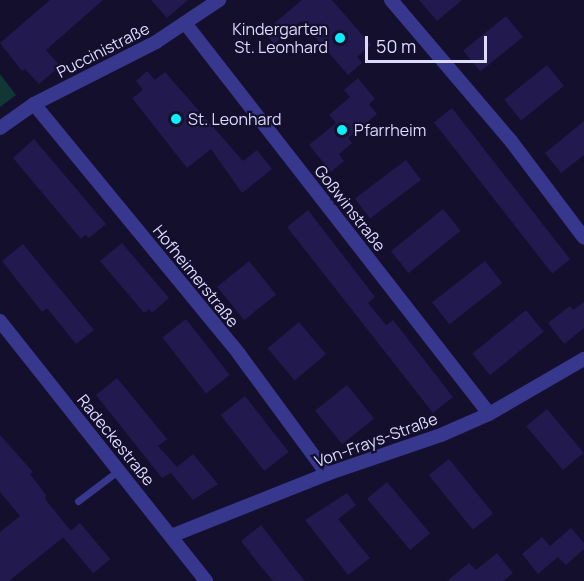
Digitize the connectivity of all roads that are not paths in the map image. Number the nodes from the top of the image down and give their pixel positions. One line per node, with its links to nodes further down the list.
1 (391, 0): 6 (street)
2 (213, 2): 3 (street, Puccinistraße)
3 (185, 23): 4 (street, Puccinistraße); 9 (street, Goßwinstraße)
4 (34, 104): 5 (street, Puccinistraße); 11 (street, Hofheimerstraße)
5 (0, 128)
6 (584, 238)
7 (0, 321): 10 (street, Radeckestraße)
8 (584, 359): 9 (street, Von-Frays-Straße)
9 (489, 414): 11 (street, Von-Frays-Straße)
10 (119, 470): 12 (lane); 13 (street, Radeckestraße)
11 (327, 474): 13 (street, Von-Frays-Straße)
12 (78, 501)
13 (171, 536): 14 (street, Radeckestraße)
14 (206, 581)

